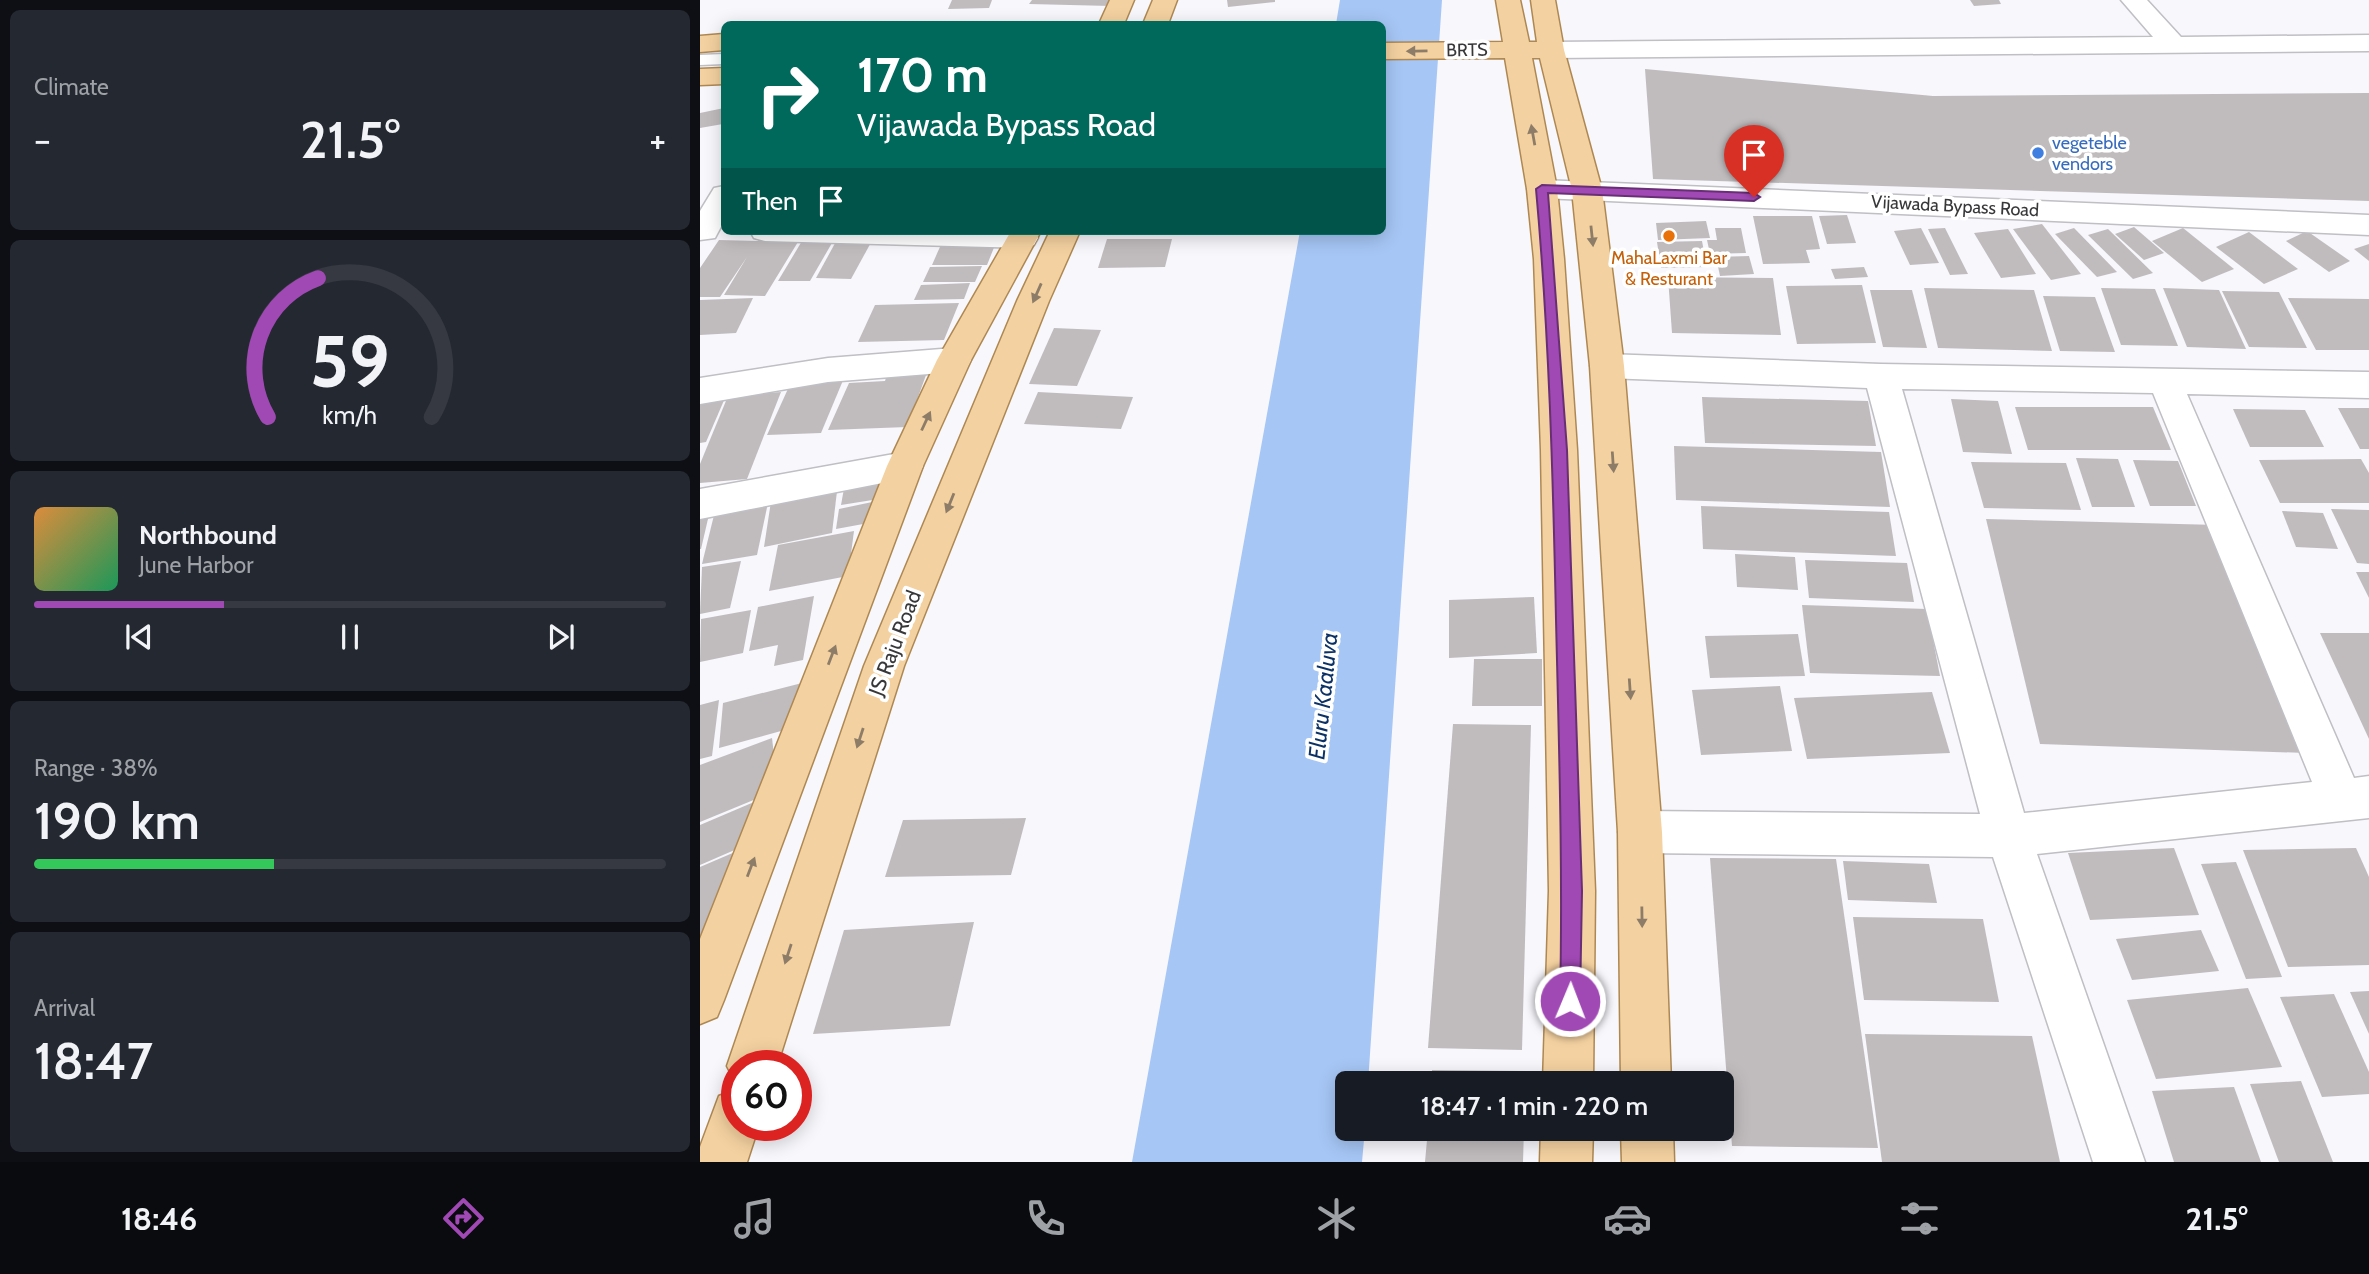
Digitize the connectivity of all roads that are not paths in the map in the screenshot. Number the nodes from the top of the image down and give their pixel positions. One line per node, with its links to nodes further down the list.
1 (1122, 0): 5 (main road)
2 (1165, 0): 6 (main road)
3 (1543, 0): 8 (main road)
4 (2133, 0): 13 (street)
5 (1113, 21)
6 (1157, 21)
7 (1386, 30): 9 (main road, BRTS)
8 (1527, 31): 9 (main road, BRTS); 13 (street); 19 (main road, one-way to 8); 20 (main road)
9 (1455, 39): 14 (main road, BRTS, one-way to 14)
10 (721, 42): 12 (main road)
11 (2369, 43): 13 (street)
12 (700, 44)
13 (2174, 45)
14 (1386, 50)
15 (721, 59): 16 (lane)
16 (700, 61)
17 (721, 76): 18 (main road)
18 (700, 78)
19 (1542, 189): 20 (street, Vijawada Bypass Road); 39 (main road)
20 (1587, 190): 22 (street, Vijawada Bypass Road); 27 (main road, one-way to 27)
21 (721, 202): 23 (street)
22 (2369, 225)
23 (709, 231)
24 (1023, 235): 26 (main road)
25 (1063, 235): 38 (main road, JS Raju Road, one-way to 38)
26 (954, 360): 31 (street); 32 (main road, one-way to 26)
27 (1606, 366): 28 (street); 35 (main road, one-way to 35)
28 (1881, 376): 29 (street); 36 (street)
29 (2165, 382): 30 (street); 34 (street)
30 (2369, 386)
31 (700, 391)
32 (905, 466): 33 (street); 37 (main road, one-way to 32)
33 (700, 504)
34 (2355, 798): 36 (street)
35 (1640, 832): 36 (street); 40 (main road, one-way to 40)
36 (2008, 836): 47 (street)
37 (700, 1000)
38 (757, 1050)
39 (1568, 1071)
40 (1646, 1071)
41 (728, 1141): 44 (main road)
42 (1567, 1141): 45 (main road)
43 (1647, 1141): 46 (main road)
44 (721, 1162)
45 (1566, 1162)
46 (1648, 1162)
47 (2119, 1162)

